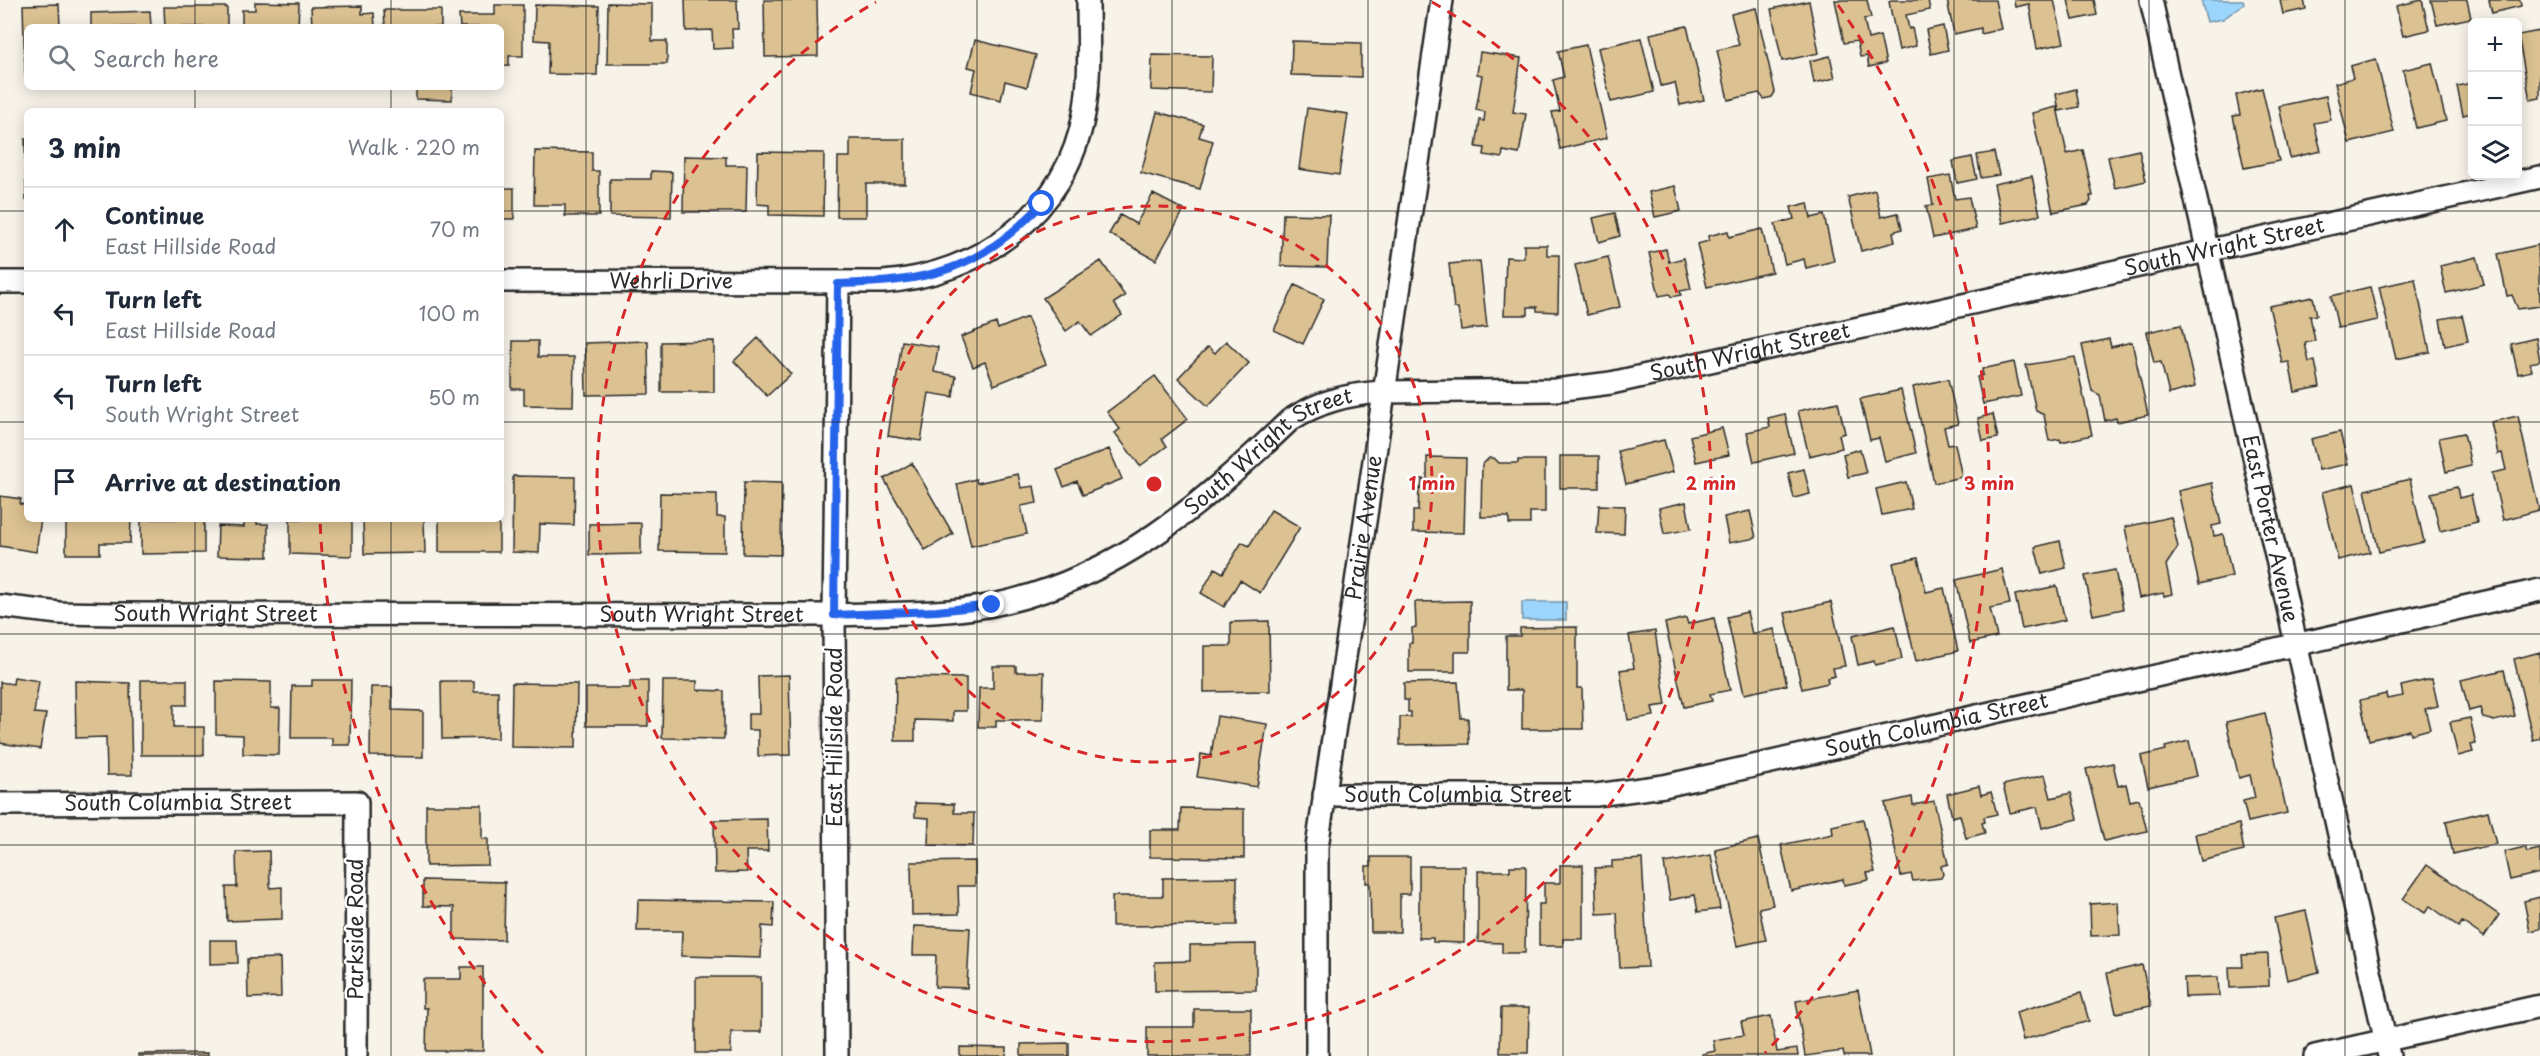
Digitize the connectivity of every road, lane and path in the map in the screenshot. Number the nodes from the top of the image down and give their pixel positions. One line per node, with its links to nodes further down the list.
1 (1088, 0): 9 (street)
2 (1442, 0): 10 (street, Prairie Avenue)
3 (2151, 0): 5 (street, East Porter Avenue)
4 (2540, 177): 5 (street, South Wright Street)
5 (2207, 251): 10 (street, South Wright Street); 14 (street, East Porter Avenue)
6 (504, 281): 9 (street, Wehrli Drive)
7 (0, 282): 8 (street)
8 (24, 282)
9 (838, 284): 13 (street, East Hillside Road)
10 (1384, 392): 13 (street, South Wright Street); 15 (street, Prairie Avenue)
11 (2540, 590): 14 (street, South Columbia Street)
12 (0, 606): 13 (street, South Wright Street)
13 (834, 615): 21 (street, East Hillside Road)
14 (2296, 646): 15 (street, South Columbia Street); 19 (street, East Porter Avenue)
15 (1324, 795): 22 (street, Prairie Avenue)
16 (357, 802): 17 (street, South Columbia Street); 20 (street, Parkside Road)
17 (0, 804)
18 (2540, 1006): 19 (street)
19 (2387, 1048): 23 (street)
20 (356, 1056)
21 (837, 1056)
22 (1317, 1056)
23 (2315, 1056)

